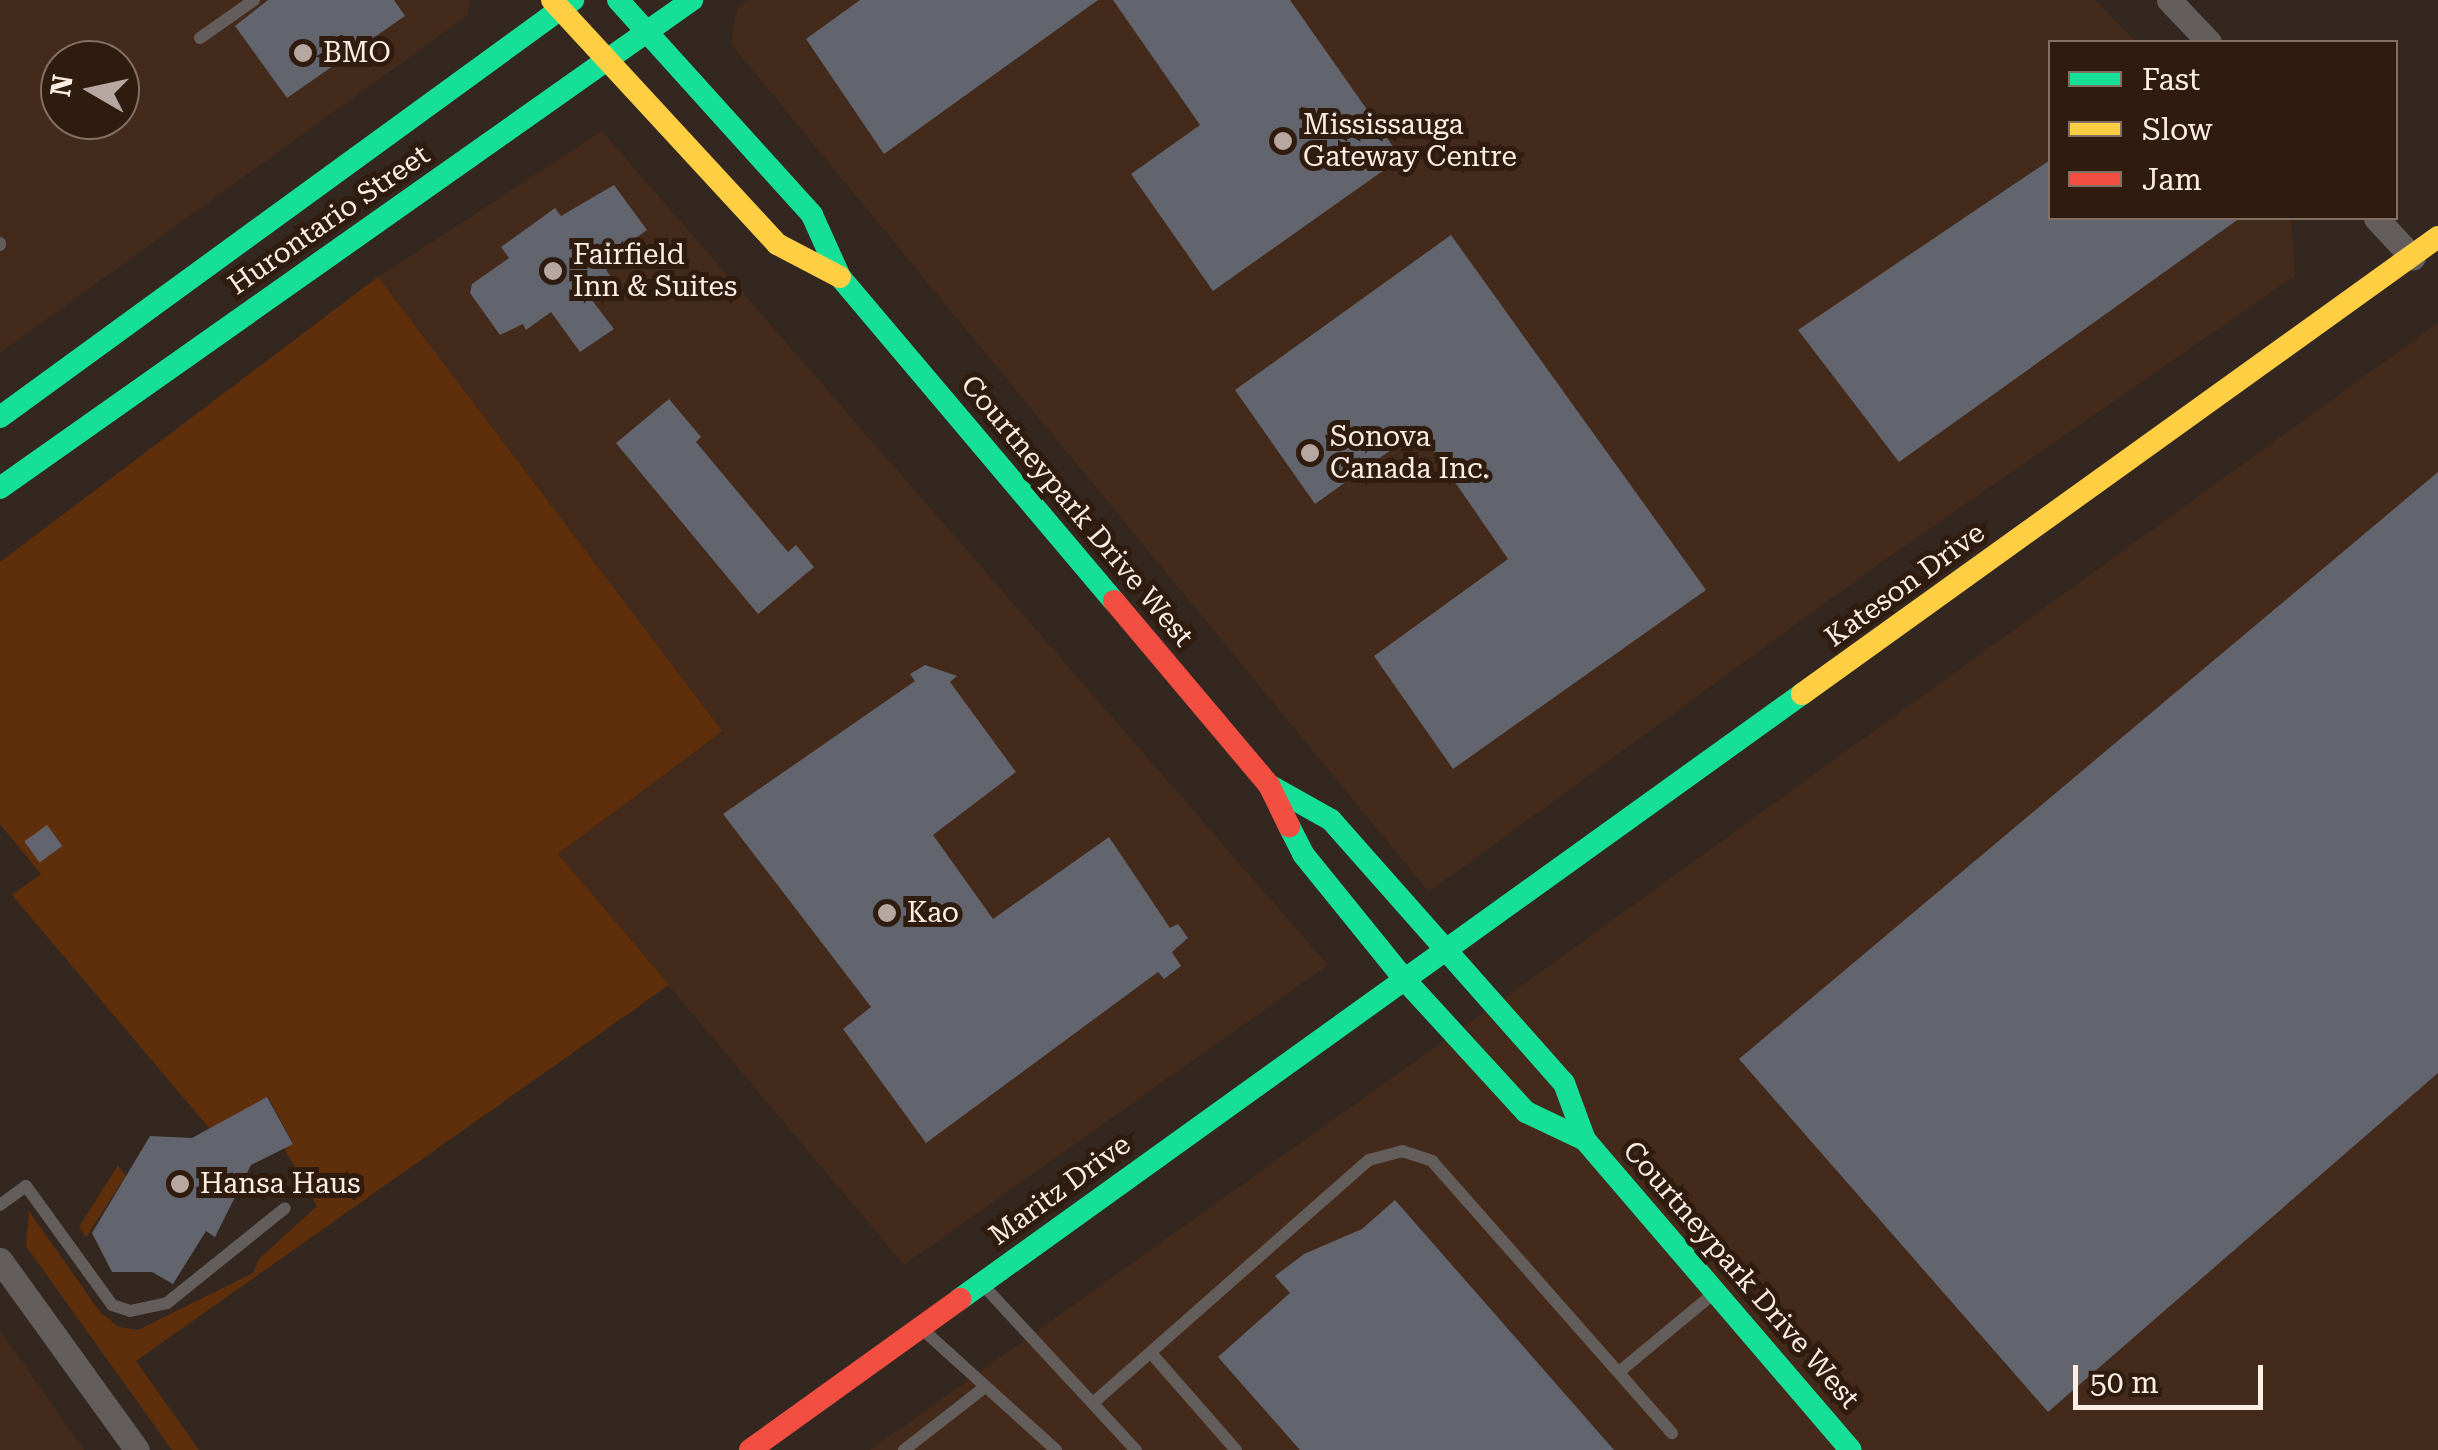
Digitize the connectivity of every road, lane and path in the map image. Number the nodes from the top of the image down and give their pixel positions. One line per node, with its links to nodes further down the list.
1 (254, 0): 7 (lane)
2 (618, 0): 6 (main road, Courtneypark Drive West)
3 (692, 0): 6 (main road, Hurontario Street)
4 (2169, 0): 8 (street)
5 (561, 3): 9 (main road, Courtneypark Drive West); 14 (main road, Hurontario Street)
6 (647, 32): 9 (main road, Hurontario Street); 13 (main road, Courtneypark Drive West)
7 (200, 38)
8 (2208, 40)
9 (606, 62): 13 (main road, Courtneypark Drive West); 15 (main road, Hurontario Street)
10 (2378, 220): 12 (street)
11 (2438, 237): 12 (main road, Kateson Drive)
12 (2413, 258): 17 (main road, Kateson Drive)
13 (840, 277): 16 (main road, Courtneypark Drive West)
14 (0, 417)
15 (0, 488)
16 (1270, 784): 17 (main road, Courtneypark Drive West); 18 (main road, Courtneypark Drive West)
17 (1446, 950): 18 (main road, Kateson Drive); 19 (main road, Courtneypark Drive West)
18 (1405, 980): 19 (main road, Courtneypark Drive West); 23 (main road, Maritz Drive)
19 (1585, 1140): 24 (main road, Courtneypark Drive West)
20 (0, 1205): 21 (lane)
21 (285, 1208)
22 (0, 1260): 31 (street)
23 (981, 1284): 25 (main road, Maritz Drive); 29 (lane)
24 (1715, 1292): 27 (lane); 37 (main road, Courtneypark Drive West)
25 (920, 1328): 28 (lane); 32 (main road, Maritz Drive)
26 (1151, 1352): 27 (lane); 29 (lane); 36 (lane)
27 (1618, 1372): 30 (lane)
28 (986, 1387): 33 (lane); 34 (lane)
29 (1093, 1403): 35 (lane)
30 (1672, 1433)
31 (138, 1450)
32 (750, 1450)
33 (904, 1450)
34 (1056, 1450)
35 (1136, 1450)
36 (1236, 1450)
37 (1851, 1450)

